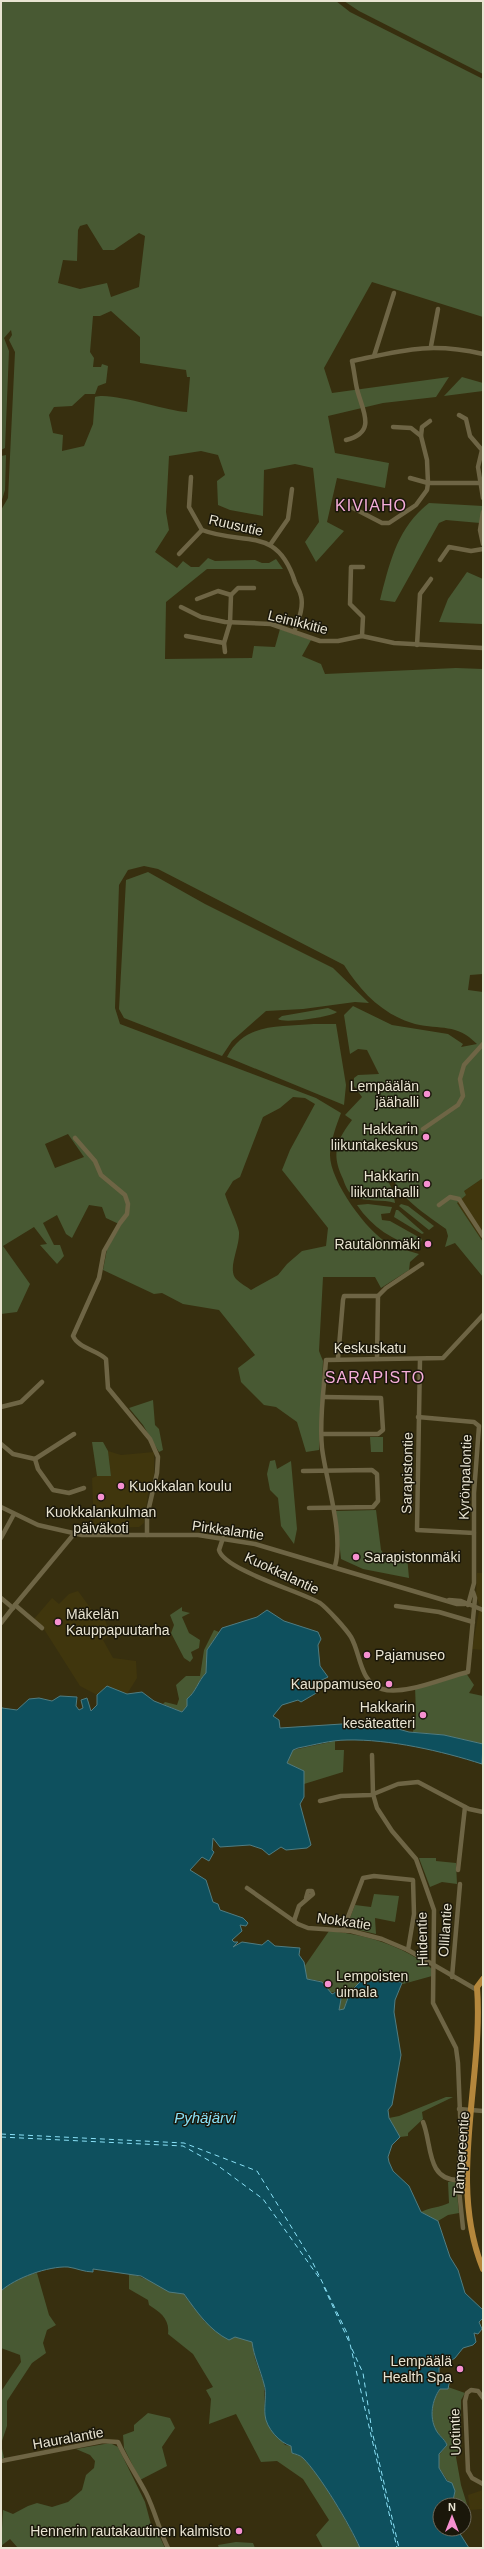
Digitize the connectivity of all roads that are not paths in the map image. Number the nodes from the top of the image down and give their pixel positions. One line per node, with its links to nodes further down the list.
1 (394, 293): 5 (street)
2 (438, 309): 3 (street)
3 (431, 346): 4 (street); 5 (street)
4 (483, 354)
5 (374, 356): 10 (street)
6 (459, 415): 14 (street)
7 (430, 421): 9 (street)
8 (393, 427): 9 (street)
9 (421, 436): 13 (street)
10 (346, 440)
11 (191, 478): 19 (street, Ruusutie)
12 (410, 478): 13 (street)
13 (428, 483): 14 (street); 17 (street)
14 (482, 483): 16 (street)
15 (292, 490): 21 (street)
16 (483, 498)
17 (353, 508)
18 (483, 512): 20 (street)
19 (202, 530): 21 (street, Ruusutie); 23 (street)
20 (483, 544)
21 (270, 545): 32 (street, Ruusutie)
22 (483, 549): 24 (street)
23 (179, 554)
24 (440, 560)
25 (363, 567): 34 (street)
26 (431, 579): 36 (street)
27 (254, 588): 28 (street)
28 (232, 595): 29 (street); 31 (street)
29 (197, 599)
30 (181, 607): 31 (street, Leinikkitie)
31 (230, 623): 32 (street, Leinikkitie); 35 (street)
32 (294, 632): 34 (street, Leinikkitie)
33 (186, 636): 35 (street)
34 (362, 636): 36 (street, Leinikkitie)
35 (224, 642): 38 (street)
36 (417, 645): 37 (street, Leinikkitie)
37 (483, 648)
38 (225, 652)
39 (483, 1044): 40 (street)
40 (423, 1129)
41 (75, 1138): 69 (street)
42 (439, 1205): 43 (street)
43 (483, 1236)
44 (422, 1264): 45 (street)
45 (378, 1296): 47 (street); 48 (street)
46 (483, 1315): 49 (street, Keskuskatu)
47 (338, 1358): 48 (street, Keskuskatu); 51 (street, Keskuskatu)
48 (377, 1359): 49 (street, Keskuskatu)
49 (420, 1359): 53 (street, Sarapistontie)
50 (42, 1382): 52 (street)
51 (324, 1397): 55 (street, Keskuskatu); 55 (street)
52 (1, 1407)
53 (418, 1417): 57 (street, Kyrönpalontie); 67 (street, Sarapistontie)
54 (74, 1434): 59 (street)
55 (322, 1434): 61 (street, Keskuskatu)
56 (1, 1444): 59 (street)
57 (477, 1452): 58 (street); 67 (street, Kyrönpalontie)
58 (483, 1452)
59 (35, 1460): 62 (street)
60 (303, 1471): 61 (street)
61 (326, 1471): 65 (street, Keskuskatu); 65 (street)
62 (84, 1488)
63 (1, 1507): 66 (street, Pirkkalantie)
64 (309, 1508): 65 (street)
65 (332, 1508): 72 (street, Keskuskatu)
66 (14, 1514): 68 (street, Pirkkalantie); 70 (street)
67 (474, 1533): 76 (street, Kyrönpalontie)
68 (74, 1534): 69 (street, Pirkkalantie); 75 (street)
69 (147, 1534): 71 (street, Pirkkalantie)
70 (1, 1538)
71 (223, 1538): 72 (street, Pirkkalantie); 77 (street, Kuokkalantie)
72 (335, 1566): 76 (street, Pirkkalantie)
73 (1, 1598): 75 (street)
74 (396, 1606): 77 (street)
75 (14, 1607): 78 (street); 79 (street)
76 (473, 1607): 77 (street, Kuokkalantie)
77 (473, 1621)
78 (1, 1623)
79 (42, 1628)
80 (372, 1755): 81 (street, Hiidentie)
81 (373, 1794): 82 (street); 83 (street); 92 (street, Hiidentie)
82 (320, 1801)
83 (465, 1807): 84 (street); 85 (street)
84 (483, 1812)
85 (458, 1870)
86 (460, 1884): 93 (street, Ollilantie)
87 (247, 1888): 89 (street, Nokkatie)
88 (306, 1898): 89 (street)
89 (294, 1920): 90 (street, Nokkatie)
90 (343, 1930): 91 (street, Nokkatie); 91 (street)
91 (408, 1950): 92 (street, Nokkatie)
92 (434, 1966): 93 (street, Nokkatie); 99 (street, Hiidentie)
93 (452, 1977): 95 (street, Nokkatie)
94 (482, 1980): 95 (street); 96 (main road, Tampereentie)
95 (462, 1983): 96 (street, Nokkatie)
96 (480, 1992): 98 (main road, Tampereentie)
97 (483, 2028): 98 (main road, Tampereentie)
98 (480, 2039): 100 (main road, Tampereentie)
99 (459, 2109): 100 (street); 103 (street, Hiidentie)
100 (476, 2110): 101 (street); 105 (main road, Tampereentie)
101 (483, 2111)
102 (423, 2122): 103 (street)
103 (458, 2180): 104 (street, Hiidentie)
104 (463, 2228)
105 (483, 2269)
106 (483, 2398): 108 (street, Uotintie)
107 (1, 2461): 109 (street, Hauralantie)
108 (483, 2484)
109 (168, 2548)

